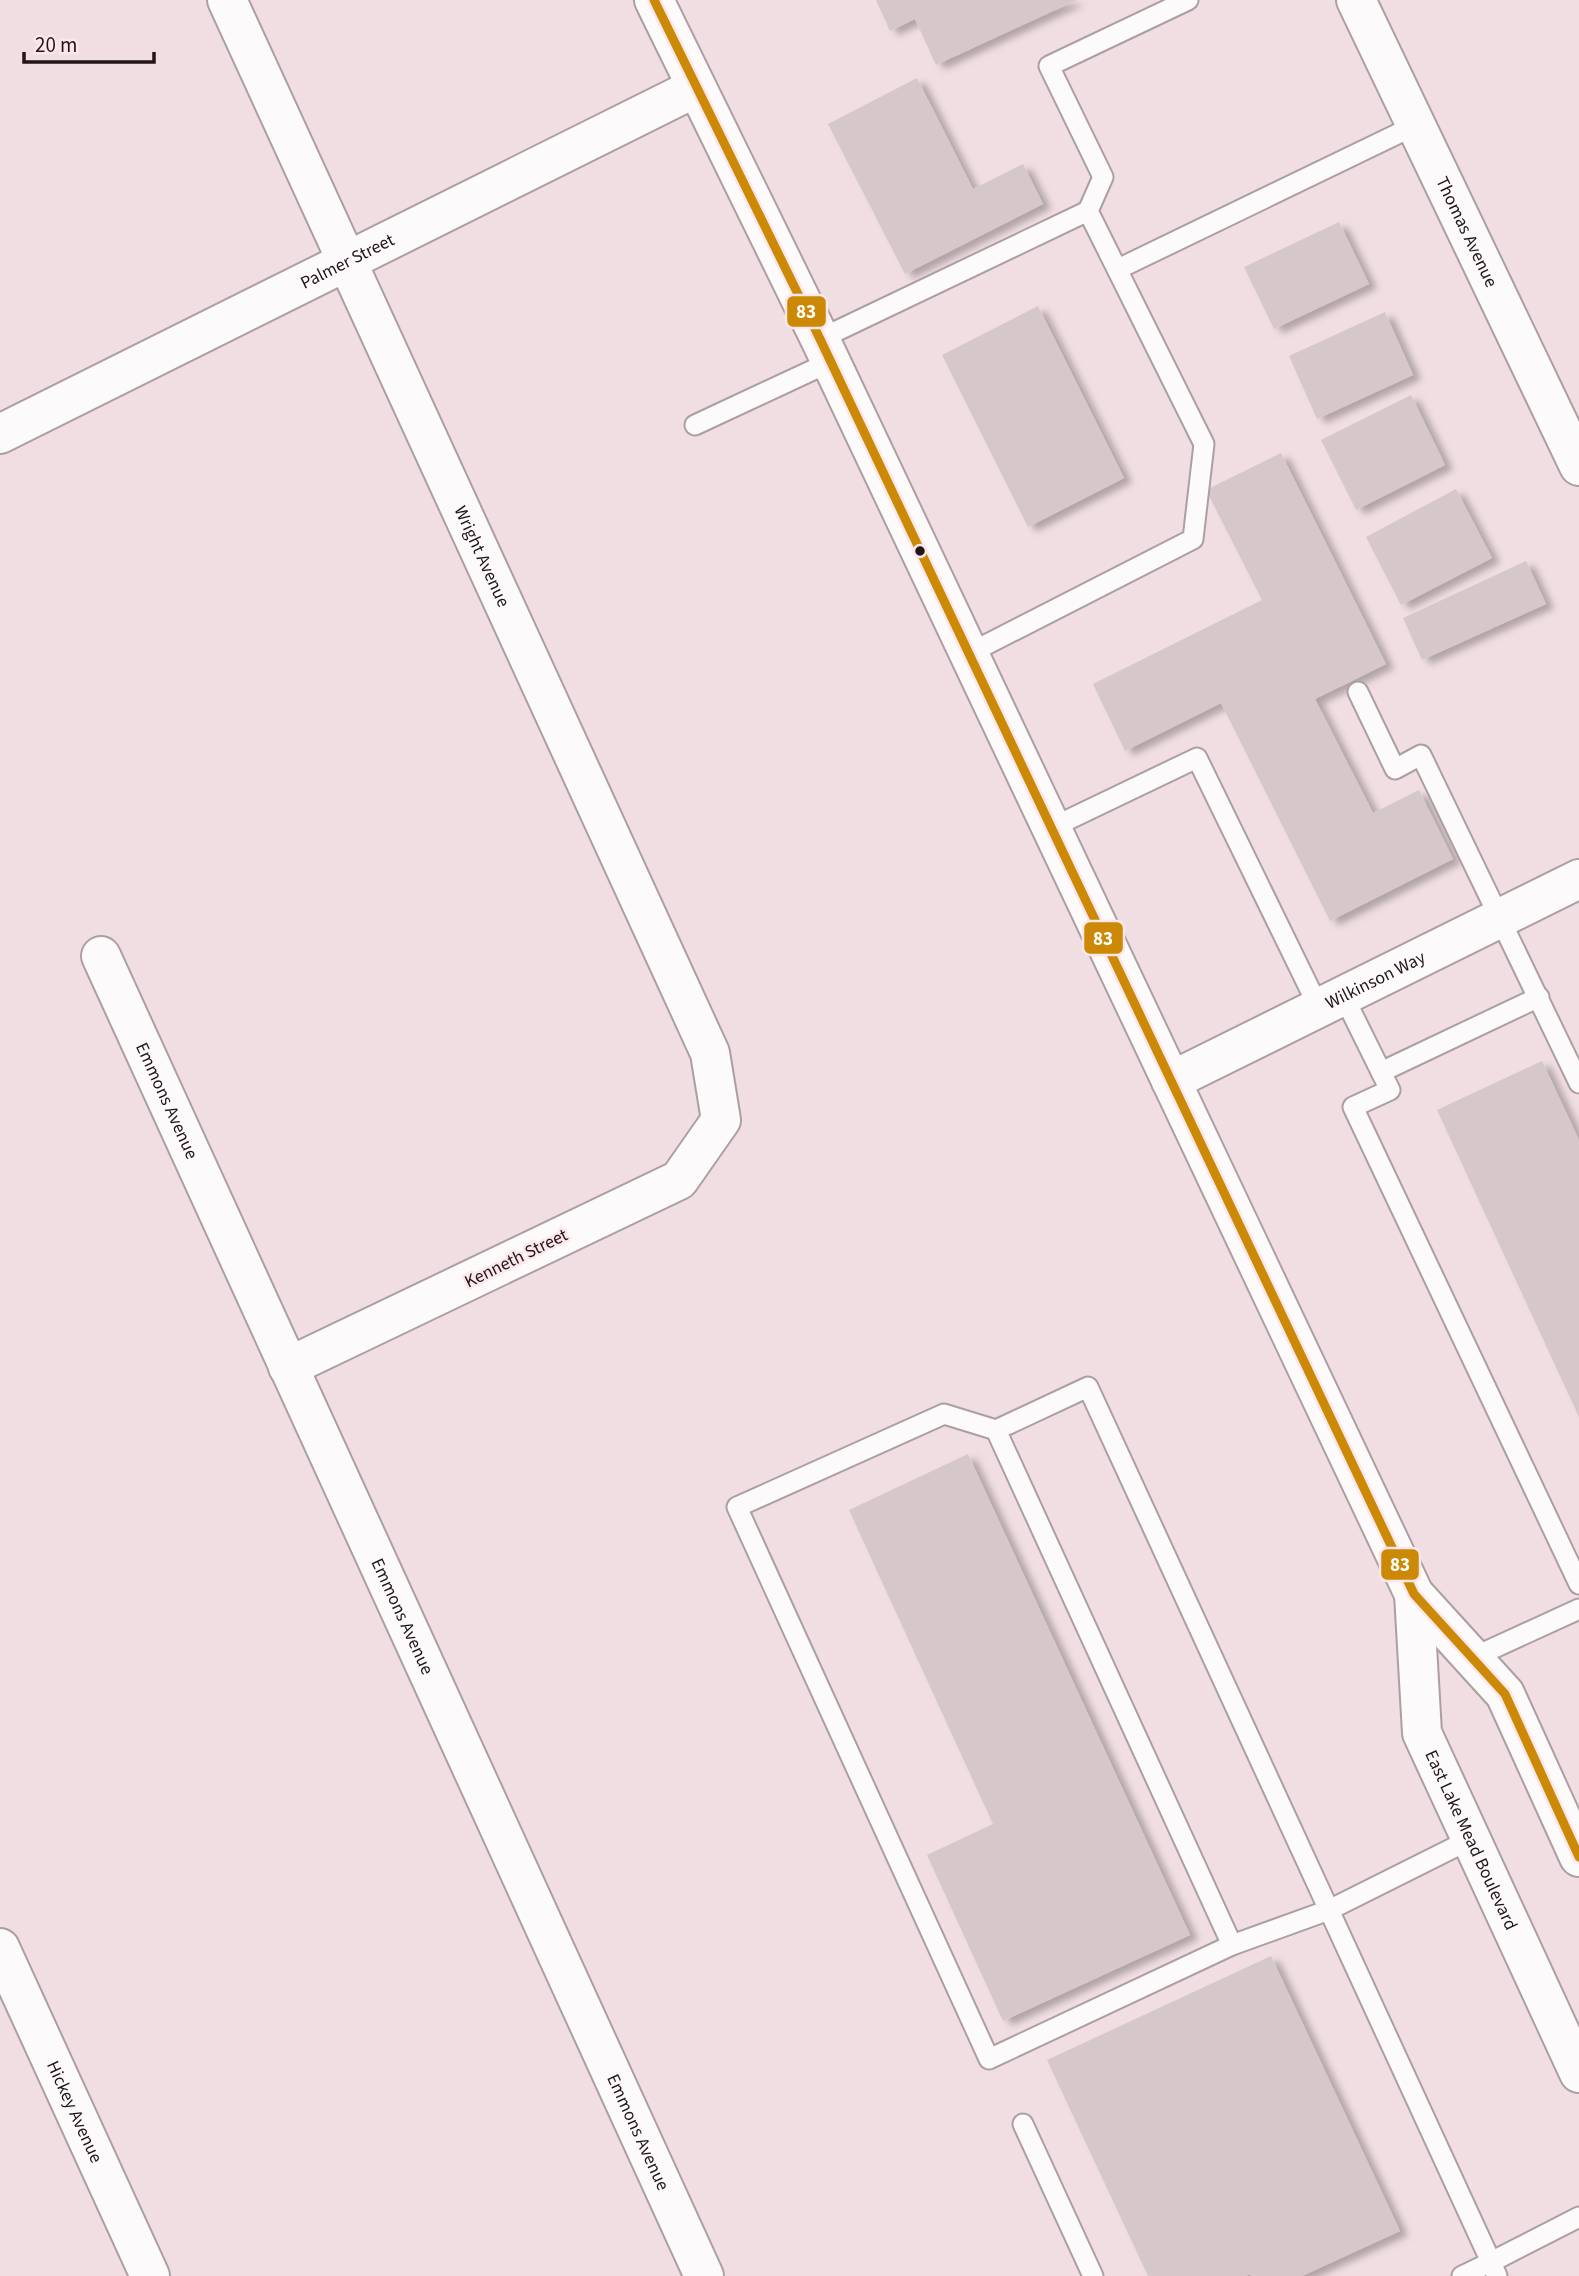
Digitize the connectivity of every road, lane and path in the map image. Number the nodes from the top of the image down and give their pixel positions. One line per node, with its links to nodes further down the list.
1 (227, 0): 8 (street, Wright Avenue)
2 (654, 0): 5 (street, East Lake Mead Boulevard)
3 (1188, 0): 7 (lane)
4 (1356, 0): 6 (street, Thomas Avenue)
5 (695, 88): 8 (street, Palmer Street); 10 (street, East Lake Mead Boulevard)
6 (1416, 125): 9 (lane); 13 (street, Thomas Avenue)
7 (1088, 211): 9 (lane); 10 (lane)
8 (347, 261): 12 (street, Palmer Street); 25 (street, Wright Avenue)
9 (1118, 269): 14 (lane)
10 (825, 351): 11 (lane); 14 (street, East Lake Mead Boulevard)
11 (695, 425)
12 (0, 434)
13 (1579, 466)
14 (968, 654): 16 (street, East Lake Mead Boulevard)
15 (1358, 692): 18 (lane)
16 (1051, 828): 21 (lane); 23 (street, East Lake Mead Boulevard)
17 (1579, 879): 18 (street, Wilkinson Way)
18 (1501, 918): 20 (lane); 21 (street, Wilkinson Way)
19 (101, 956): 26 (street, Emmons Avenue)
20 (1539, 997): 22 (lane); 24 (lane)
21 (1331, 1002): 22 (lane); 23 (street, Wilkinson Way)
22 (1381, 1072): 28 (lane)
23 (1171, 1081): 29 (street, East Lake Mead Boulevard)
24 (1579, 1083)
25 (721, 1120): 26 (street, Kenneth Street)
26 (288, 1367): 42 (street, Emmons Avenue)
27 (996, 1430): 34 (lane); 35 (lane); 35 (lane)
28 (1579, 1584)
29 (1414, 1594): 31 (street, East Lake Mead Boulevard); 32 (street, East Lake Mead Boulevard)
30 (1579, 1609): 31 (lane)
31 (1472, 1658): 33 (street, East Lake Mead Boulevard)
32 (1471, 1839): 34 (lane); 37 (street, East Lake Mead Boulevard)
33 (1579, 1857)
34 (1329, 1910): 35 (lane); 40 (lane)
35 (1232, 1945)
36 (0, 1948): 41 (street, Hickey Avenue)
37 (1579, 2073)
38 (1023, 2124): 43 (lane)
39 (1579, 2217): 40 (lane)
40 (1494, 2269): 44 (lane)
41 (150, 2276)
42 (704, 2276)
43 (1093, 2276)
44 (1462, 2276)

